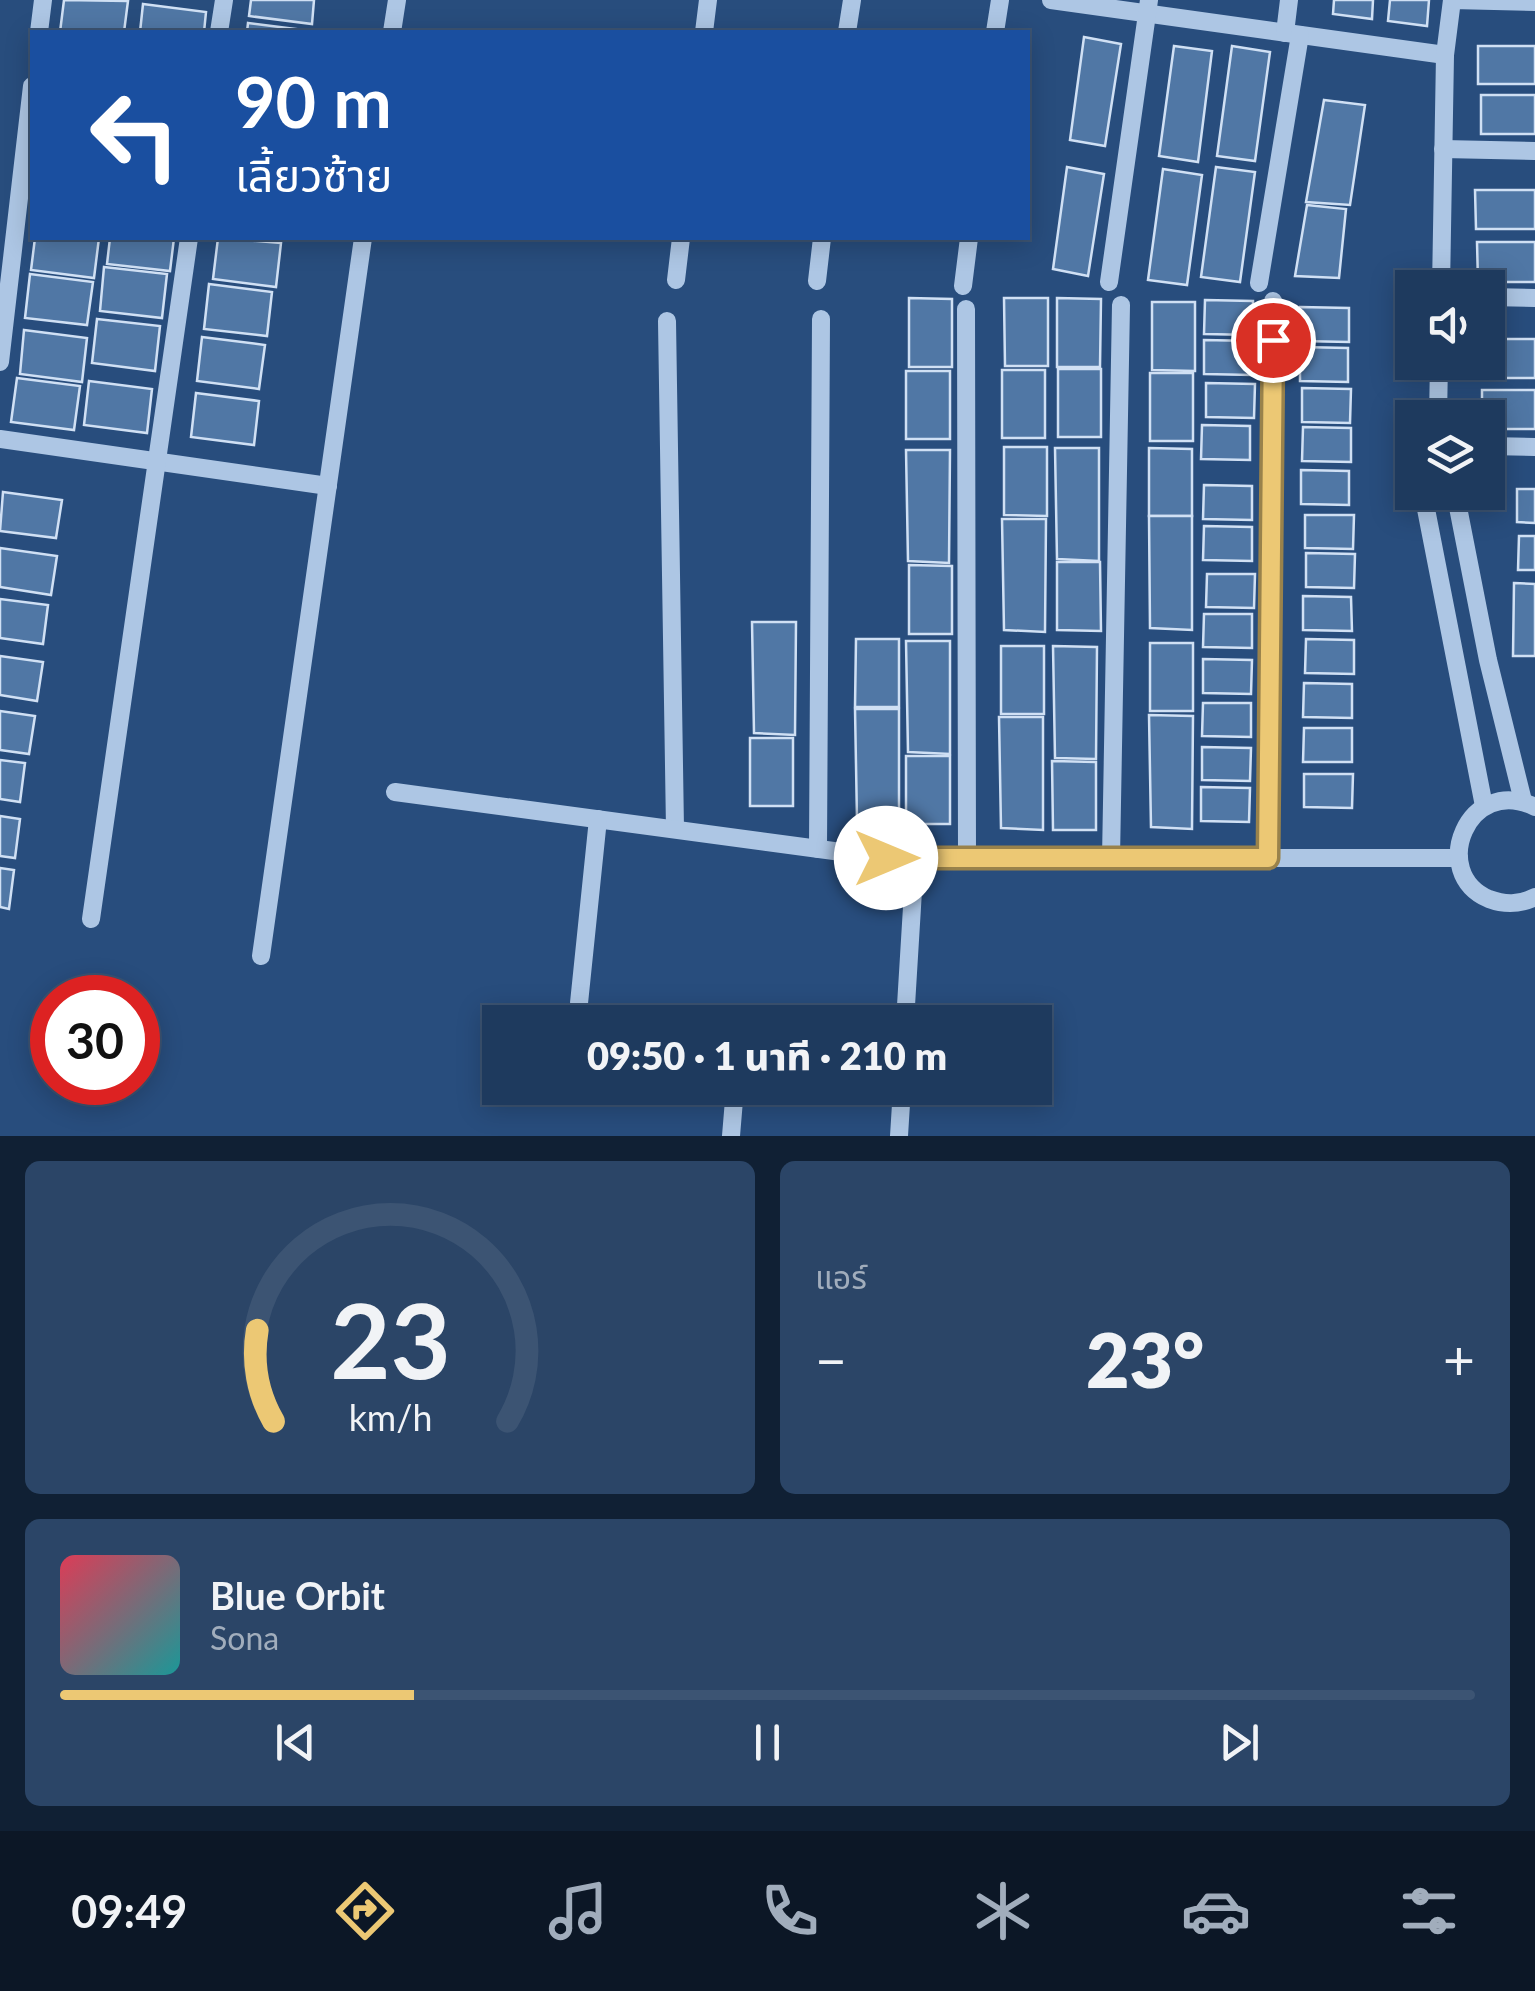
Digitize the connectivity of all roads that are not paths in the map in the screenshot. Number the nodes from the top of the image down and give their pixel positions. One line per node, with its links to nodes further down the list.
1 (42, 0): 11 (street)
2 (224, 0): 12 (street)
3 (397, 0): 13 (street)
4 (708, 0): 14 (street)
5 (852, 0): 15 (street)
6 (1000, 0): 16 (street)
7 (1051, 0): 10 (street)
8 (1289, 0): 17 (street)
9 (1535, 2): 18 (street)
10 (1148, 7): 17 (street); 30 (street)
11 (39, 30)
12 (219, 30)
13 (392, 30)
14 (704, 30)
15 (848, 30)
16 (996, 30)
17 (1292, 34): 18 (street); 31 (street)
18 (1445, 56): 20 (street)
19 (30, 103): 40 (street)
20 (1443, 149): 21 (street); 27 (street)
21 (1535, 151)
22 (190, 240): 44 (street)
23 (363, 240): 45 (street)
24 (680, 240): 28 (street)
25 (822, 240): 29 (street)
26 (969, 240): 32 (street)
27 (1440, 270)
28 (676, 280)
29 (816, 281)
30 (1109, 282)
31 (1259, 283)
32 (962, 286)
33 (1505, 297): 34 (street)
34 (1535, 298)
35 (1273, 300): 59 (street)
36 (1121, 306): 58 (street)
37 (966, 309): 57 (street)
38 (821, 318): 55 (street)
39 (667, 321): 54 (street)
40 (0, 362)
41 (0, 440): 44 (street)
42 (1505, 446): 43 (street)
43 (1535, 447)
44 (157, 460): 45 (street); 62 (street)
45 (328, 486): 63 (street)
46 (1426, 510): 49 (street)
47 (1459, 510): 48 (street)
48 (1488, 660): 49 (street); 51 (street)
49 (1457, 667): 52 (street)
50 (395, 792): 53 (street)
51 (1529, 804): 52 (street)
52 (1484, 806): 60 (street)
53 (598, 819): 54 (street); 64 (street)
54 (676, 830): 55 (street)
55 (818, 849): 56 (street)
56 (915, 858): 57 (street); 65 (street)
57 (966, 858): 58 (street)
58 (1111, 858): 59 (street)
59 (1268, 858): 60 (street)
60 (1459, 858): 61 (street)
61 (1535, 897)
62 (91, 919)
63 (261, 956)
64 (579, 1004)
65 (906, 1005)
66 (734, 1105): 68 (street)
67 (901, 1105): 69 (street)
68 (732, 1136)
69 (899, 1136)

